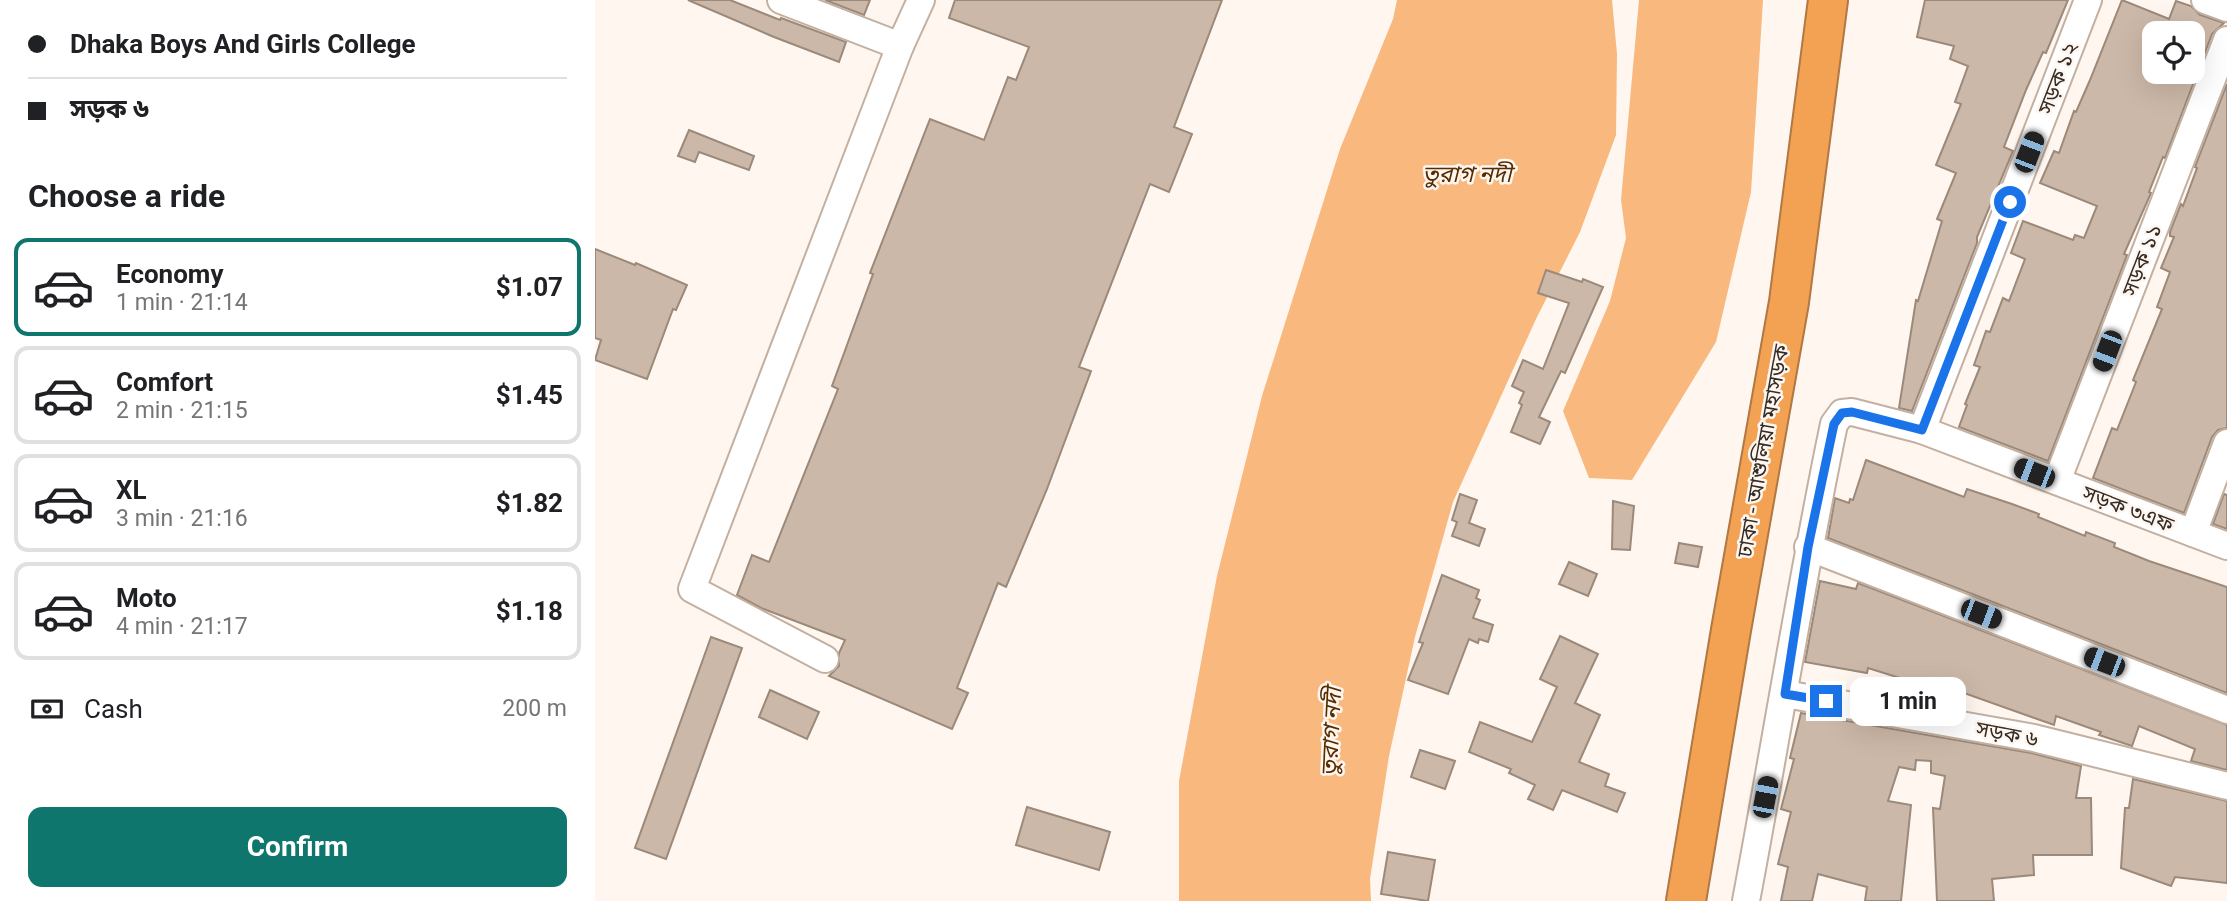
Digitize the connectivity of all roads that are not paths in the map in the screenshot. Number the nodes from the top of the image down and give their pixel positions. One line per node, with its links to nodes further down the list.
1 (781, 0): 8 (street)
2 (921, 0): 8 (street)
3 (1828, 0): 19 (highway, ঢাকা - আশুলিয়া মহাসড়ক)
4 (2088, 0): 9 (street, সড়ক ১২)
5 (2205, 0): 6 (street)
6 (2227, 8)
7 (2227, 40): 11 (street, সড়ক ১১)
8 (900, 46): 15 (street)
9 (1922, 430): 11 (street, সড়ক ৩এফ); 13 (street, সড়ক ৩এফ)
10 (2227, 443): 12 (street)
11 (2057, 481): 12 (street, সড়ক ৩এফ)
12 (2193, 533): 14 (street, সড়ক ৩এফ)
13 (1808, 547): 16 (street); 17 (street)
14 (2227, 547)
15 (825, 659)
16 (1785, 694): 18 (street, সড়ক ৬); 20 (street)
17 (2227, 709)
18 (2227, 786)
19 (1686, 901)
20 (1746, 901)

